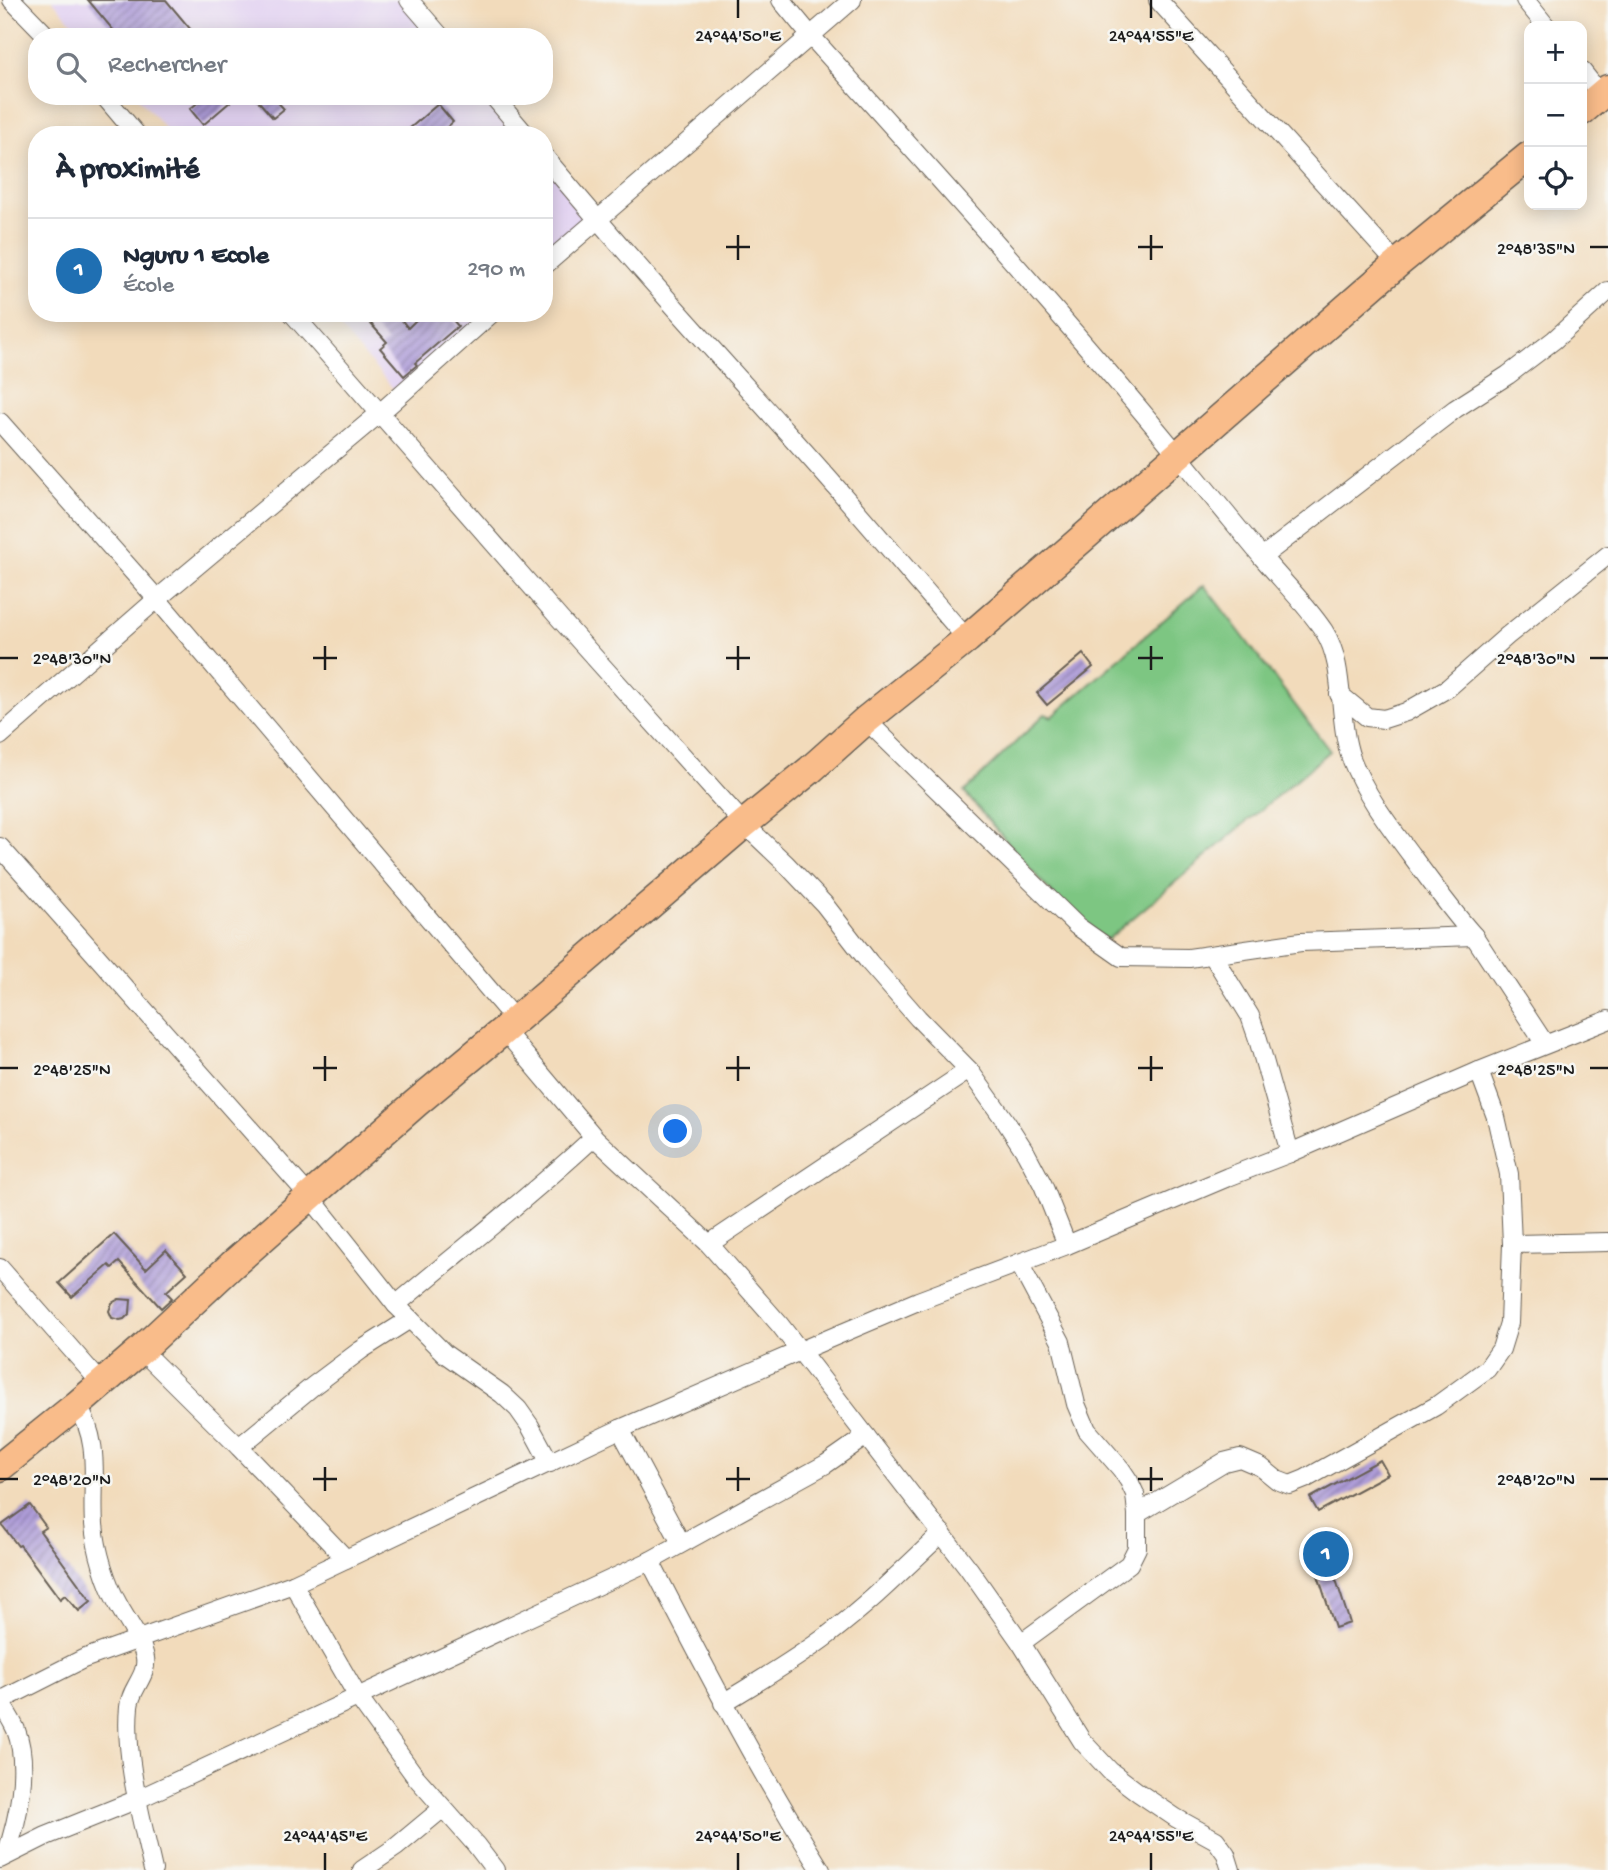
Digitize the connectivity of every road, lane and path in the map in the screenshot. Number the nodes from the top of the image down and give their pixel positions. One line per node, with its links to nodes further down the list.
1 (409, 0): 9 (street)
2 (781, 0): 10 (street)
3 (852, 0): 10 (street)
4 (1158, 0): 21 (street)
5 (1525, 0): 7 (street)
6 (10, 3): 8 (street)
7 (1542, 21)
8 (38, 28)
9 (432, 28)
10 (810, 35): 19 (street); 27 (street)
11 (1587, 80): 12 (street)
12 (1597, 98)
13 (112, 105): 15 (street)
14 (501, 105): 16 (street)
15 (129, 126)
16 (518, 126)
17 (1524, 160): 21 (main road)
18 (553, 167): 19 (street)
19 (597, 220): 20 (street); 31 (street)
20 (553, 259)
21 (1397, 264): 27 (main road)
22 (1608, 290): 29 (street)
23 (300, 322): 25 (street)
24 (482, 322): 25 (street)
25 (380, 413): 30 (street); 35 (street)
26 (0, 422): 30 (street)
27 (1178, 454): 29 (street); 31 (main road)
28 (1608, 555): 32 (street)
29 (1262, 557): 32 (street)
30 (157, 599): 34 (street); 40 (street)
31 (967, 639): 33 (main road)
32 (1339, 694): 37 (street)
33 (866, 720): 35 (main road); 38 (street)
34 (0, 736)
35 (744, 824): 40 (main road); 42 (street)
36 (0, 847): 46 (street)
37 (1474, 936): 38 (street); 41 (street)
38 (1213, 956): 45 (street)
39 (1608, 1020): 41 (street)
40 (510, 1025): 44 (street); 46 (main road)
41 (1545, 1044): 43 (street)
42 (969, 1070): 48 (street); 50 (street)
43 (1479, 1071): 45 (street); 49 (street)
44 (594, 1138): 48 (street); 53 (street)
45 (1290, 1153): 50 (street)
46 (311, 1198): 53 (street); 55 (main road)
47 (1608, 1242): 49 (street)
48 (709, 1244): 56 (street)
49 (1512, 1244): 64 (street)
50 (1067, 1245): 51 (street)
51 (1019, 1263): 56 (street); 64 (street)
52 (0, 1268): 57 (street)
53 (396, 1305): 54 (street)
54 (410, 1319): 61 (street); 62 (street)
55 (141, 1350): 57 (main road); 61 (street)
56 (800, 1351): 59 (street); 60 (street)
57 (101, 1383): 58 (main road)
58 (77, 1405): 63 (main road); 70 (street)
59 (620, 1429): 62 (street); 66 (street)
60 (866, 1436): 65 (street); 66 (street)
61 (239, 1447): 67 (street)
62 (550, 1463): 67 (street)
63 (0, 1467)
64 (1137, 1514): 71 (street)
65 (942, 1534): 71 (street); 74 (street)
66 (681, 1543): 68 (street)
67 (346, 1559): 69 (street)
68 (650, 1561): 72 (street); 74 (street)
69 (293, 1584): 70 (street); 72 (street)
70 (138, 1640): 73 (street); 75 (street)
71 (1021, 1643): 82 (street)
72 (358, 1697): 75 (street); 76 (street)
73 (0, 1701): 77 (street)
74 (723, 1703): 81 (street)
75 (138, 1799): 77 (street); 78 (street)
76 (443, 1808): 79 (street); 80 (street)
77 (3, 1857)
78 (153, 1870)
79 (362, 1870)
80 (495, 1870)
81 (821, 1870)
82 (1231, 1870)

